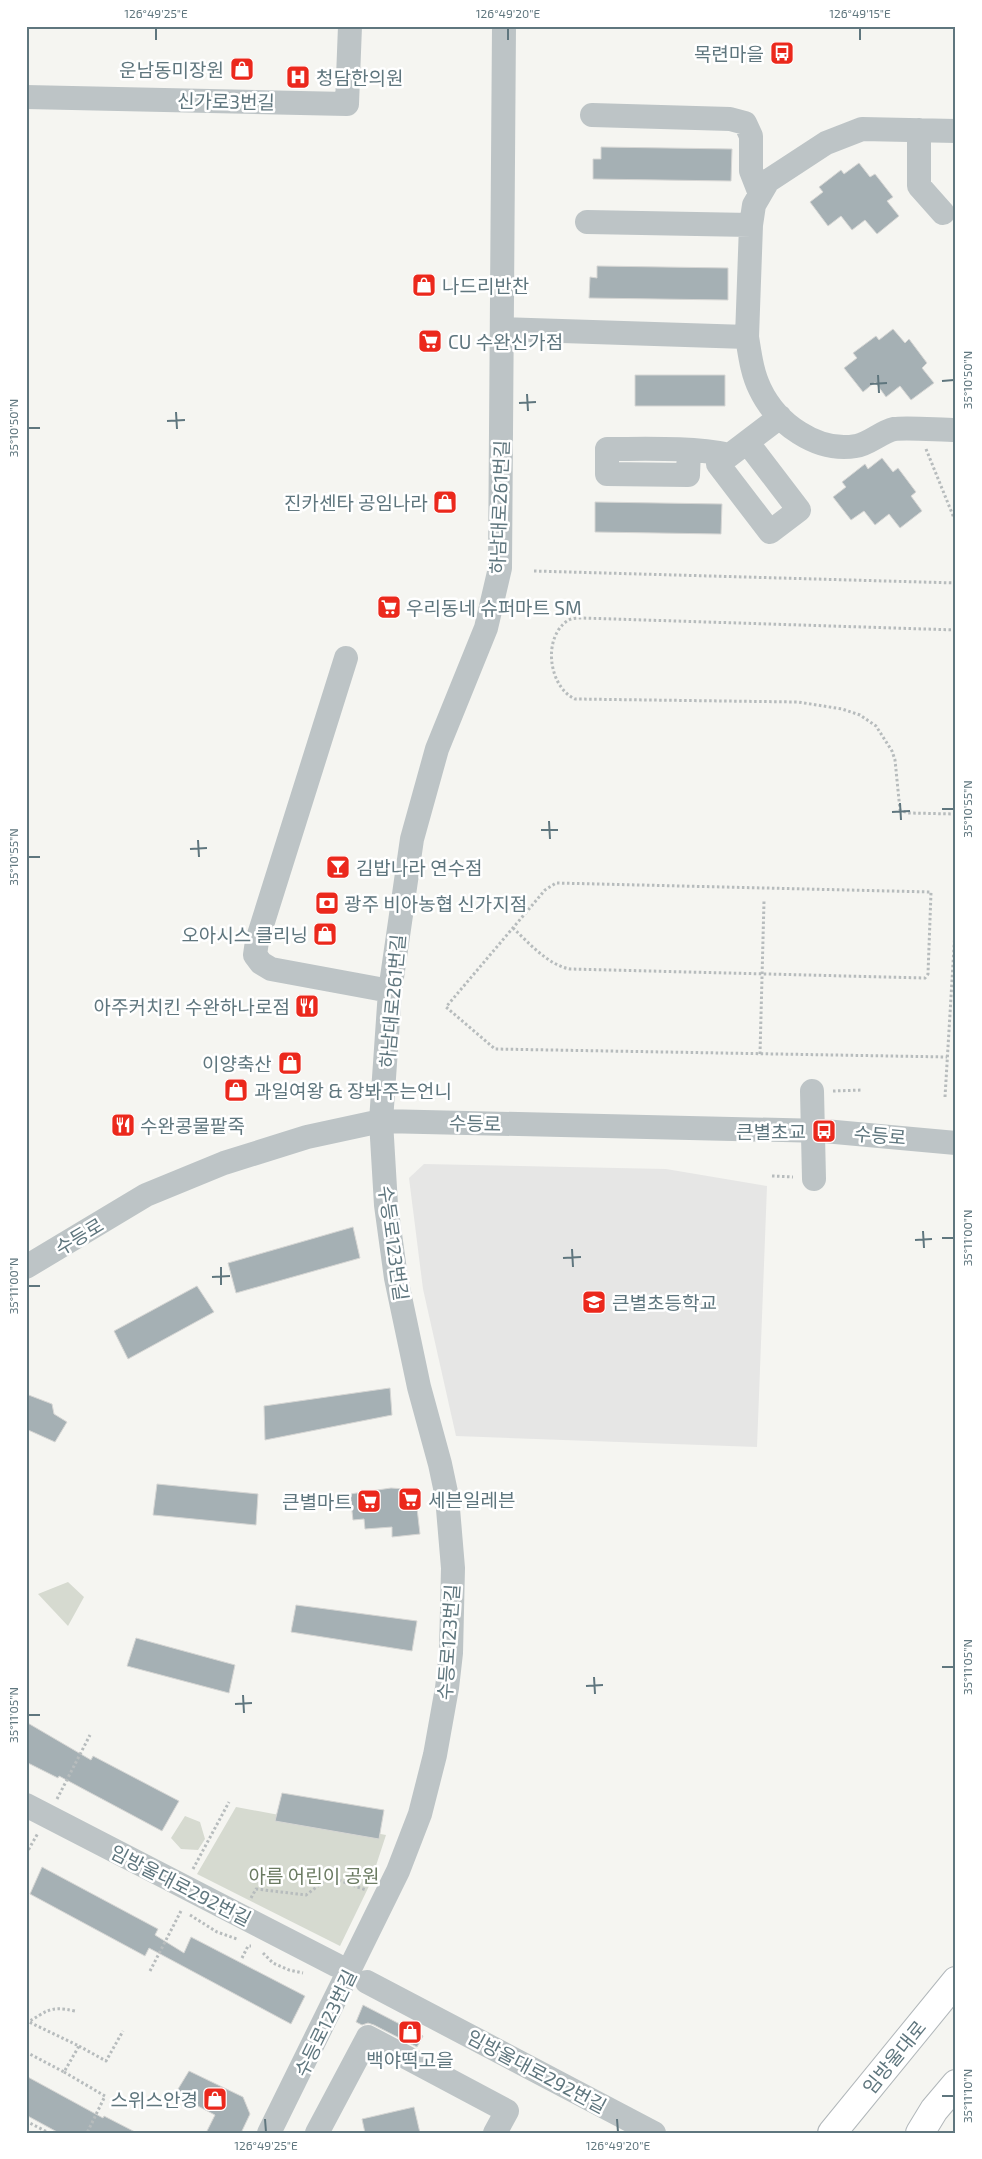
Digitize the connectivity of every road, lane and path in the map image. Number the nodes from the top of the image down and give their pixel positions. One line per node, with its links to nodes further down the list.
1 (350, 26): 3 (street, 신가로3번길)
2 (504, 26): 11 (street, 하남대로261번길)
3 (26, 97)
4 (592, 115): 7 (street)
5 (919, 130): 6 (street); 7 (street); 8 (street)
6 (956, 131)
7 (760, 194): 10 (street)
8 (943, 213)
9 (587, 222): 10 (street)
10 (751, 226): 12 (street)
11 (502, 329): 12 (street); 27 (street, 하남대로261번길)
12 (747, 338): 13 (street)
13 (780, 417): 14 (street); 16 (street)
14 (918, 430): 15 (street); 17 (path)
15 (956, 430)
16 (689, 450)
17 (956, 523)
18 (534, 571): 19 (path)
19 (956, 582)
20 (956, 630): 22 (path)
21 (346, 658): 27 (street)
22 (956, 814)
23 (764, 901): 26 (path)
24 (956, 914): 29 (path)
25 (513, 928): 26 (path); 26 (path); 28 (path)
26 (762, 974): 28 (path)
27 (390, 991): 33 (street, 하남대로261번길)
28 (760, 1054): 29 (path)
29 (947, 1057): 32 (path)
30 (863, 1090): 31 (path)
31 (812, 1091): 35 (street, bridge)
32 (945, 1097)
33 (382, 1121): 34 (street, 수등로); 36 (street, 수등로); 59 (street, 수등로123번길)
34 (956, 1143)
35 (814, 1179)
36 (26, 1267)
37 (90, 1735): 40 (path)
38 (228, 1802): 42 (path)
39 (26, 1806): 40 (street, 임방울대로292번길)
40 (48, 1816): 42 (street, 임방울대로292번길)
41 (373, 1892): 43 (path)
42 (186, 1896): 43 (street, 임방울대로292번길); 44 (path); 46 (path)
43 (242, 1916): 45 (street, 임방울대로292번길)
44 (248, 1946)
45 (336, 1965)
46 (150, 1971)
47 (956, 1981): 63 (main road, 임방울대로)
48 (367, 1982): 62 (street, 임방울대로292번길)
49 (75, 2011): 50 (path)
50 (27, 2023): 52 (path)
51 (123, 2031): 52 (path)
52 (78, 2046): 54 (path)
53 (26, 2052): 54 (path)
54 (64, 2072): 58 (path)
55 (956, 2084): 64 (main road)
56 (26, 2121): 57 (path)
57 (49, 2133)
58 (87, 2133)
59 (269, 2133)
60 (318, 2133): 61 (street)
61 (495, 2133)
62 (654, 2133)
63 (832, 2133)
64 (920, 2133)

